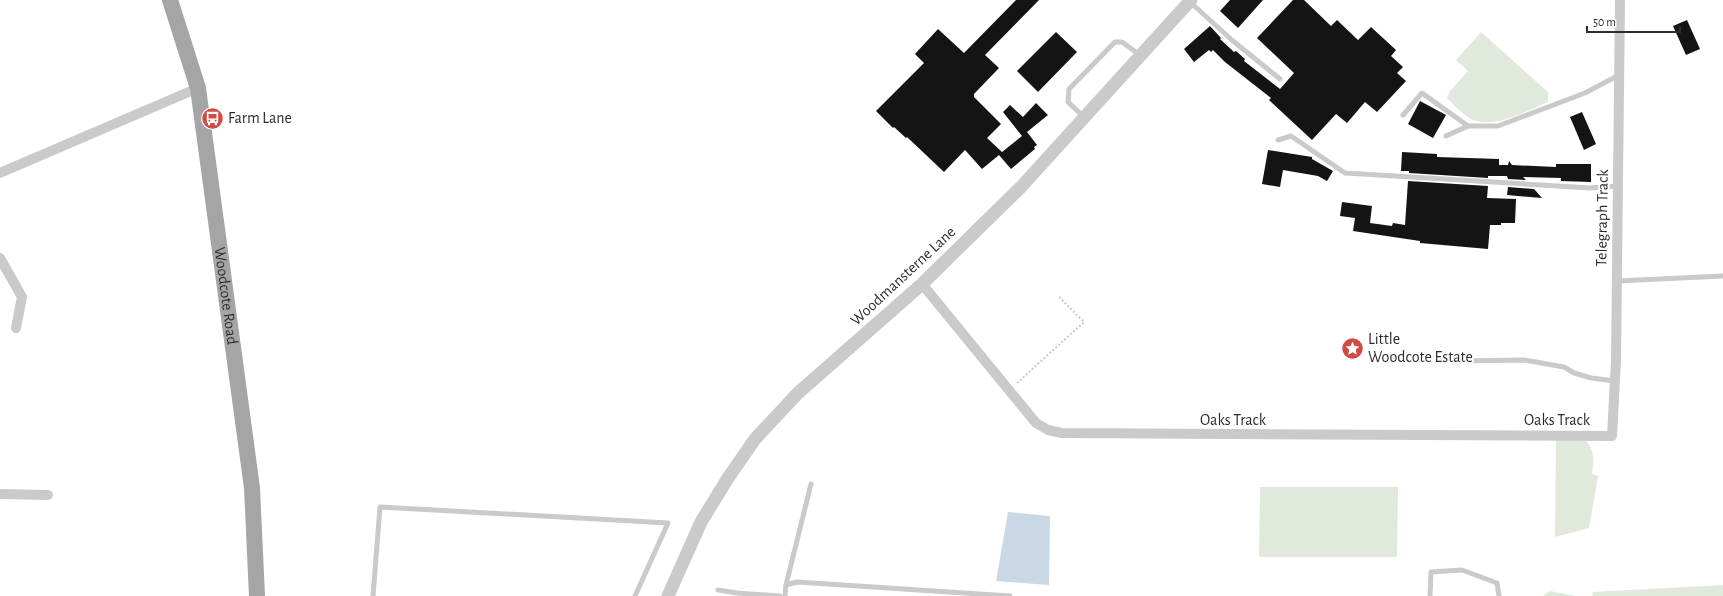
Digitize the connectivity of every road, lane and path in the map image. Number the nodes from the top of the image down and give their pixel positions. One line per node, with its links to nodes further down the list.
1 (170, 0): 7 (main road, Woodcote Road)
2 (1620, 0): 5 (street, Telegraph Track)
3 (1191, 1): 4 (street, Woodmansterne Lane); 6 (lane)
4 (1141, 56): 9 (street, Woodmansterne Lane); 9 (lane)
5 (1619, 75): 10 (lane); 14 (street, Telegraph Track)
6 (1280, 79)
7 (198, 88): 13 (street); 30 (main road, Woodcote Road)
8 (1403, 115): 10 (lane)
9 (1084, 117): 18 (street, Woodmansterne Lane)
10 (1468, 126): 11 (lane)
11 (1446, 136)
12 (1278, 140): 14 (lane)
13 (0, 173)
14 (1618, 186): 17 (street, Telegraph Track)
15 (0, 258): 20 (street)
16 (1723, 276): 17 (lane)
17 (1617, 281): 22 (street, Telegraph Track)
18 (922, 284): 23 (street, Oaks Track); 33 (street, Woodmansterne Lane)
19 (1058, 296): 23 (path)
20 (16, 328)
21 (1457, 361): 22 (lane)
22 (1615, 381): 24 (street, Telegraph Track)
23 (1009, 391): 24 (street, Oaks Track)
24 (1612, 436)
25 (811, 484): 28 (lane)
26 (0, 494): 27 (street)
27 (48, 495)
28 (786, 585): 35 (lane); 36 (lane)
29 (718, 590): 34 (lane)
30 (257, 596)
31 (373, 596): 32 (lane)
32 (635, 596)
33 (668, 596)
34 (780, 596)
35 (785, 596)
36 (1010, 596)
37 (1430, 596): 38 (lane)
38 (1499, 596)

